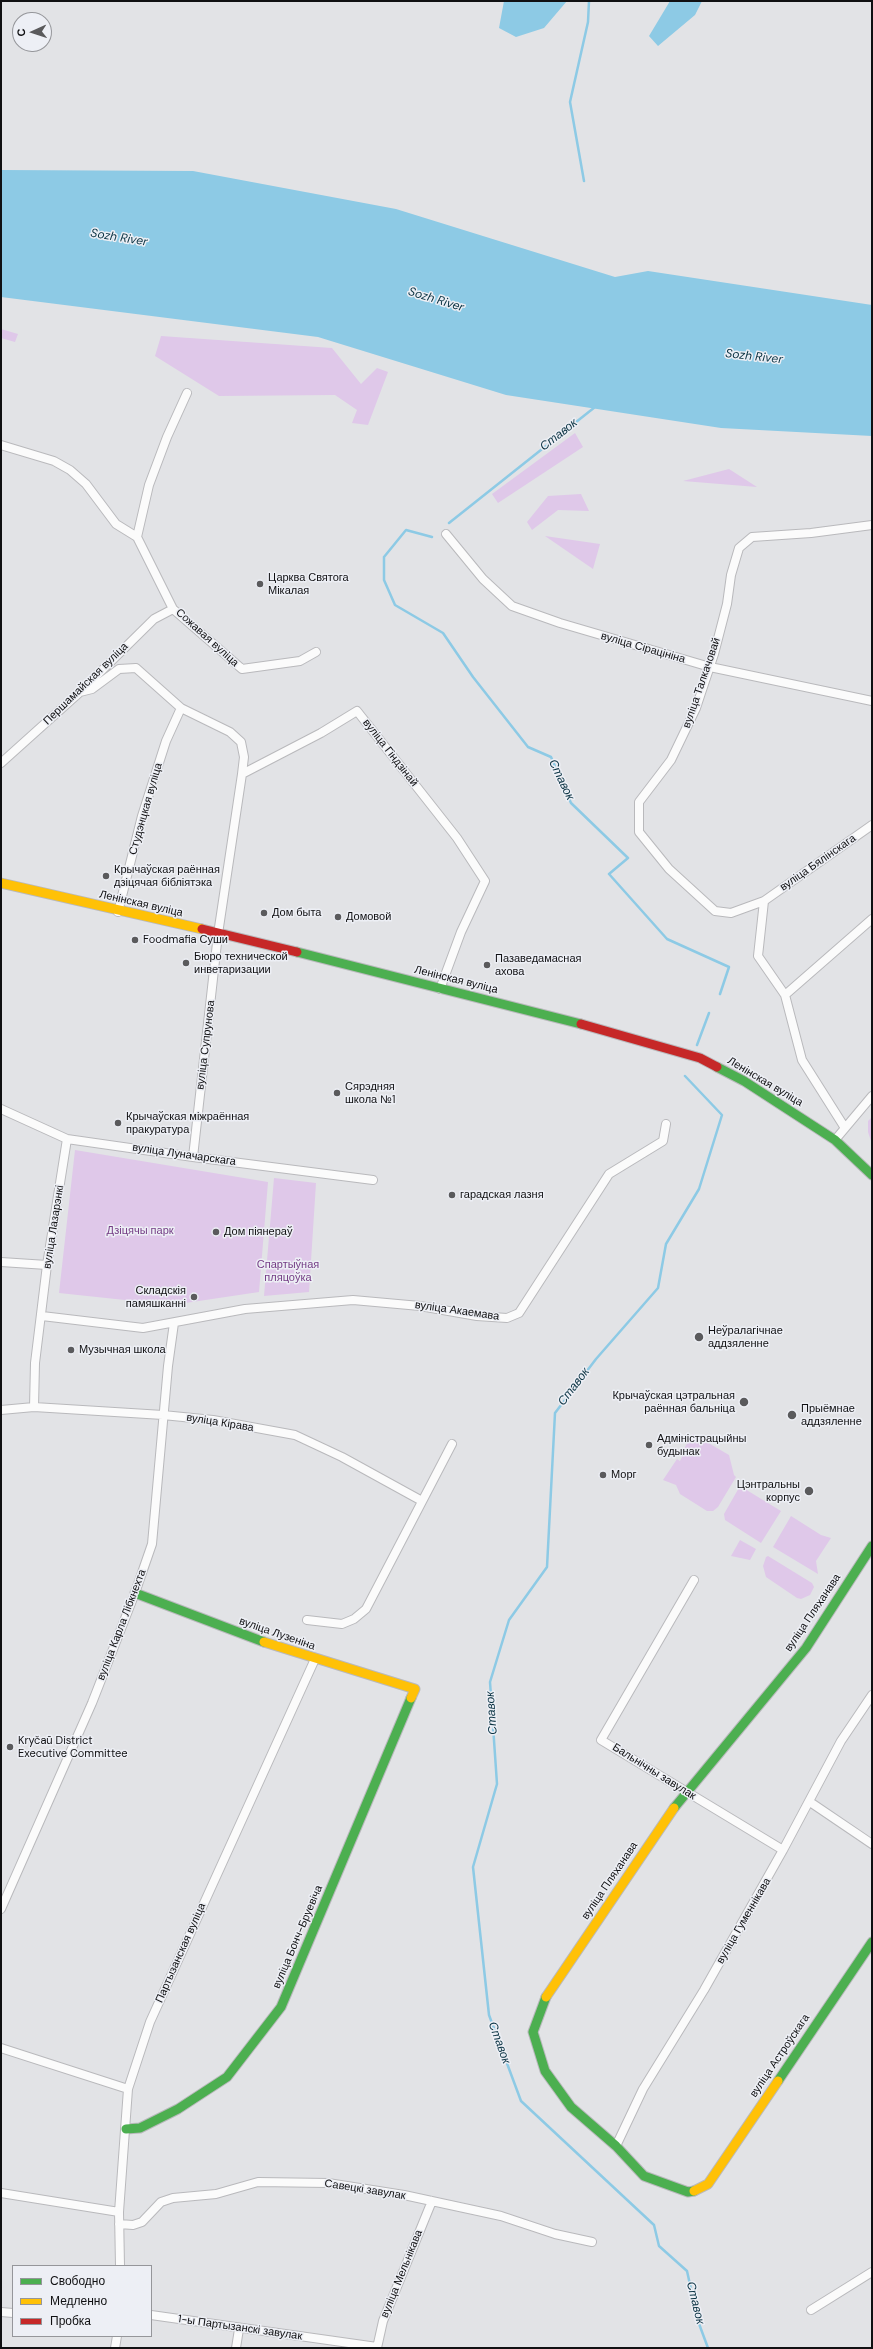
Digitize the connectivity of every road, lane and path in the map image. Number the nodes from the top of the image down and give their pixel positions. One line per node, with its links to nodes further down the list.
1 (187, 393): 5 (street)
2 (1, 445): 5 (street)
3 (872, 525): 8 (street, вуліца Талкачовай)
4 (446, 534): 8 (street, вуліца Сірацініна)
5 (137, 537): 6 (street, Сожавая вуліца)
6 (173, 609): 7 (street, Сожавая вуліца); 9 (street, Першамайская вуліца)
7 (316, 652)
8 (710, 667): 10 (street, вуліца Сірацініна); 17 (street, вуліца Талкачовай)
9 (80, 692): 11 (street); 12 (street, Першамайская вуліца)
10 (872, 701)
11 (181, 708): 13 (street); 18 (street, Студэнцкая вуліца)
12 (1, 763)
13 (242, 774): 20 (street, вуліца Супрунова); 21 (street, вуліца Гіндзінай)
14 (872, 825): 16 (street, вуліца Бялінскага)
15 (1, 883): 18 (street, Ленінская вуліца)
16 (764, 901): 17 (street, вуліца Бялінскага); 22 (street)
17 (715, 911)
18 (118, 912): 20 (street, Ленінская вуліца)
19 (872, 919): 22 (street)
20 (218, 934): 21 (street, Ленінская вуліца); 29 (street, вуліца Супрунова)
21 (440, 989): 28 (street, Ленінская вуліца)
22 (785, 995): 26 (street)
23 (872, 1096): 26 (street)
24 (1, 1108): 27 (street, вуліца Луначарскага)
25 (666, 1124): 35 (street, вуліца Акаемава)
26 (845, 1128): 28 (street)
27 (67, 1139): 29 (street, вуліца Луначарскага); 33 (street, вуліца Лазарэнкі)
28 (835, 1140): 30 (street, Ленінская вуліца)
29 (193, 1157): 31 (street, вуліца Луначарскага)
30 (872, 1175)
31 (373, 1180)
32 (1, 1262): 33 (street)
33 (47, 1265): 34 (street, вуліца Лазарэнкі)
34 (42, 1316): 35 (street, вуліца Акаемава); 36 (street, вуліца Лазарэнкі)
35 (174, 1323): 38 (street, вуліца Карла Лібкнехта)
36 (34, 1407): 37 (street, вуліца Кірава); 38 (street, вуліца Кірава)
37 (1, 1410)
38 (163, 1415): 40 (street, вуліца Кірава); 43 (street, вуліца Карла Лібкнехта)
39 (452, 1444): 40 (street)
40 (422, 1502): 44 (street)
41 (872, 1546): 48 (street, вуліца Пляханава)
42 (694, 1580): 48 (street, Бальнічны завулак)
43 (135, 1592): 45 (street, вуліца Лузеніна); 52 (street, вуліца Карла Лібкнехта)
44 (307, 1620)
45 (315, 1659): 46 (street, вуліца Лузеніна); 55 (street, Партызанская вуліца)
46 (415, 1689): 56 (street, вуліца Бонч-Бруевіча)
47 (872, 1695): 49 (street, вуліца Гуменнікава)
48 (686, 1793): 51 (street, Бальнічны завулак); 57 (street, вуліца Пляханава)
49 (810, 1802): 50 (street); 51 (street, вуліца Гуменнікава)
50 (872, 1844)
51 (783, 1850): 57 (street, вуліца Гуменнікава)
52 (2, 1905)
53 (872, 1942): 58 (street, вуліца Астроўскага)
54 (1, 2048): 55 (street)
55 (128, 2089): 56 (street, Партызанская вуліца)
56 (126, 2129): 61 (street, Партызанская вуліца)
57 (616, 2146): 58 (street, вуліца Пляханава)
58 (708, 2184)
59 (1, 2194): 61 (street)
60 (432, 2201): 62 (street, Савецкі завулак); 63 (street, Савецкі завулак); 74 (street, вуліца Мельнікава)
61 (119, 2212): 62 (street, Партызанская вуліца)
62 (119, 2224): 64 (street, Партызанская вуліца)
63 (592, 2242)
64 (120, 2265)
65 (872, 2272): 66 (street)
66 (811, 2310)
67 (1, 2312): 68 (street)
68 (12, 2313)
69 (152, 2315): 70 (street, 1-ы Партызанскі завулак)
70 (239, 2329): 73 (street); 74 (street, 1-ы Партызанскі завулак)
71 (117, 2337): 72 (street)
72 (115, 2348)
73 (236, 2348)
74 (377, 2348)

